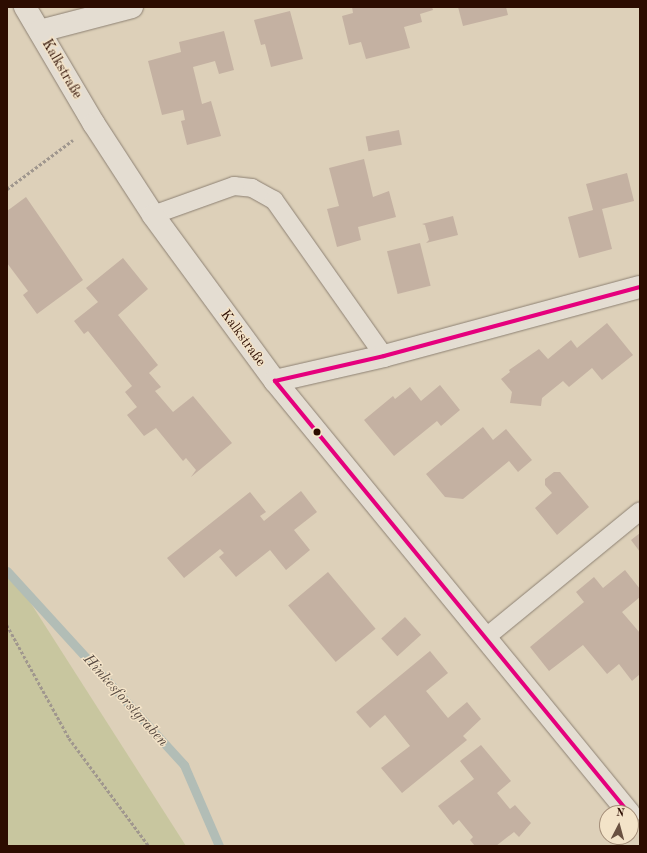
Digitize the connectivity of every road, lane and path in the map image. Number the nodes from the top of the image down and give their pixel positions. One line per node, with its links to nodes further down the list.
1 (25, 7): 3 (street, Kalkstraße)
2 (132, 7): 3 (street)
3 (40, 31): 4 (street, Kalkstraße)
4 (94, 124): 5 (path); 6 (street, Kalkstraße)
5 (7, 189)
6 (153, 215): 8 (lane); 9 (street, Kalkstraße)
7 (640, 287): 8 (street)
8 (384, 356): 9 (street)
9 (275, 381): 12 (street, Kalkstraße)
10 (640, 511): 12 (lane)
11 (7, 625): 14 (path)
12 (485, 638): 13 (street, Kalkstraße)
13 (622, 805)
14 (149, 846)

